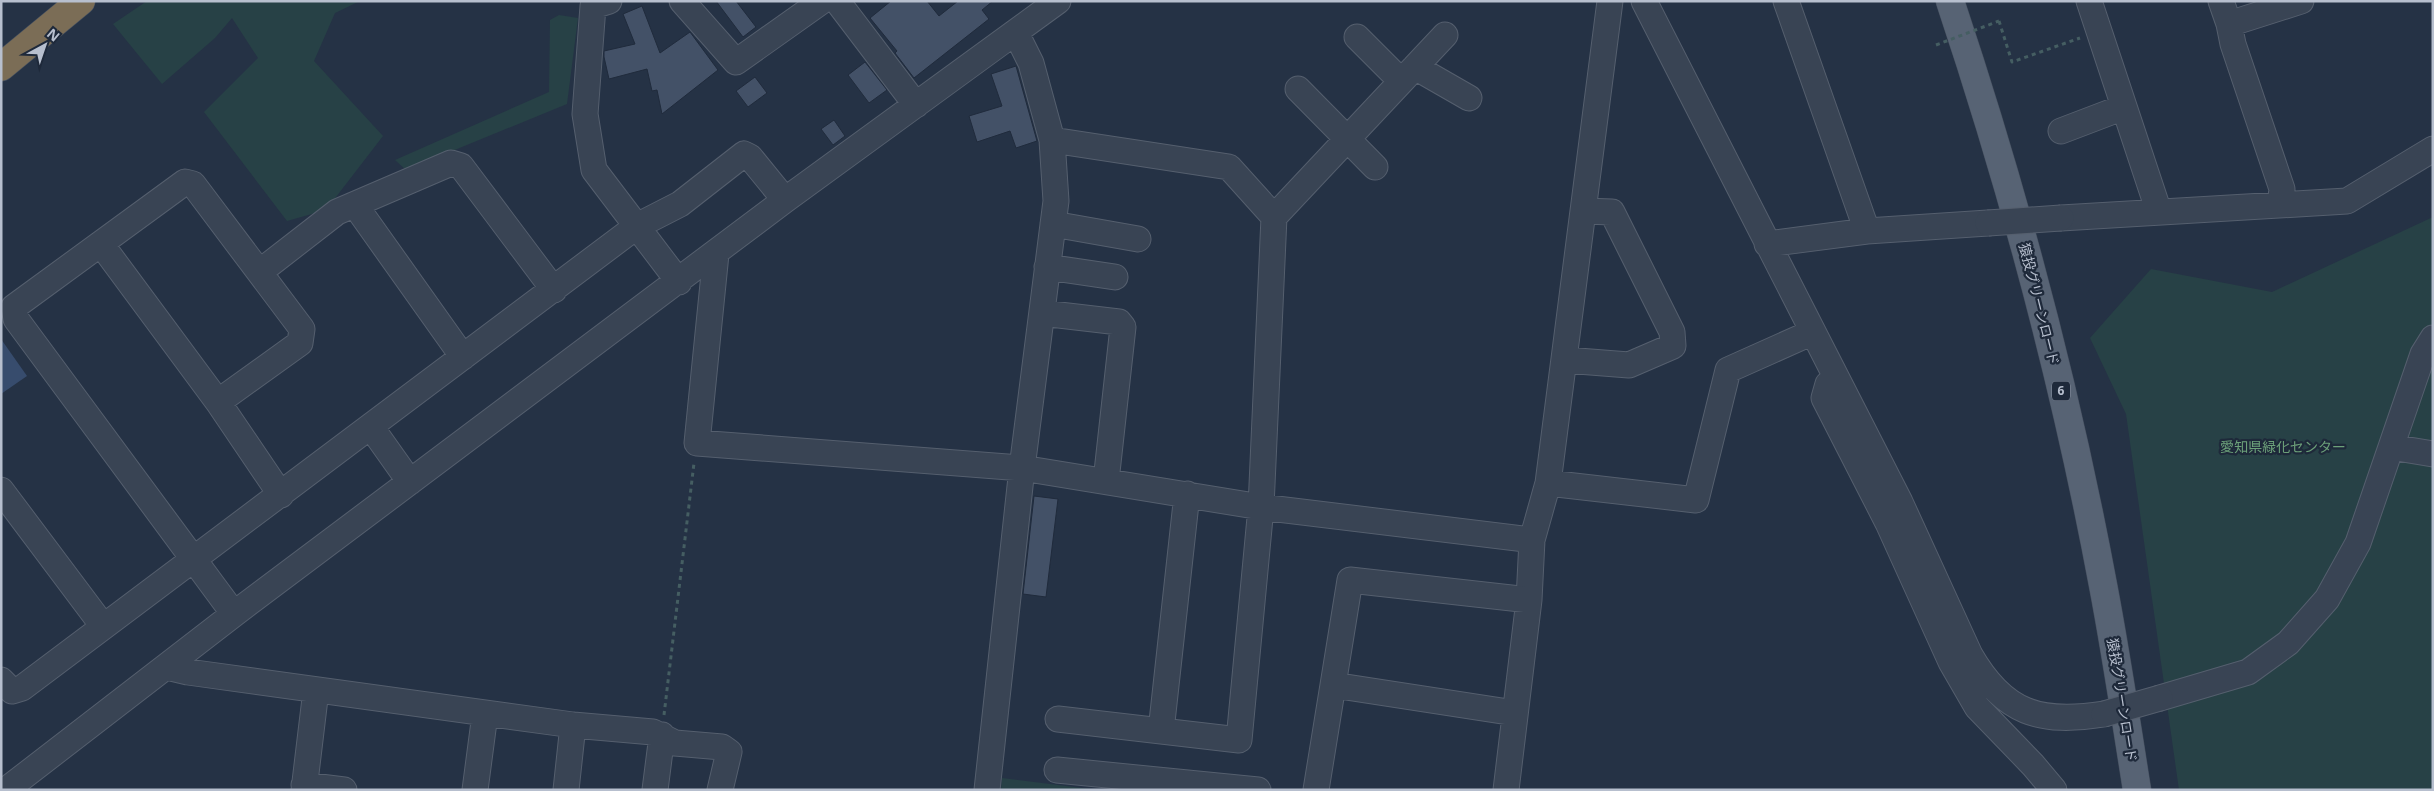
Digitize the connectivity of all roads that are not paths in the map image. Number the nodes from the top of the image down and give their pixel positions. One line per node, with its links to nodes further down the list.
1 (82, 1): 16 (highway)
2 (609, 1): 34 (street)
3 (682, 1): 11 (street)
4 (1058, 1): 13 (street)
5 (1610, 1): 30 (street)
6 (1644, 1): 38 (street)
7 (1786, 1): 35 (street)
8 (1950, 1): 92 (main road, 猿投グリーンロード / 6)
9 (2089, 1): 21 (street)
10 (2301, 1): 12 (street)
11 (838, 3): 20 (street)
12 (2225, 13): 29 (street)
13 (1016, 32): 20 (street); 24 (street)
14 (1445, 35): 17 (street)
15 (1357, 37): 17 (street)
16 (1, 67)
17 (1408, 74): 19 (street); 23 (street)
18 (1298, 89): 23 (street)
19 (1469, 98)
20 (916, 105): 27 (street)
21 (2124, 107): 22 (street); 31 (street)
22 (2061, 131)
23 (1347, 139): 26 (street); 32 (street)
24 (1052, 140): 32 (street); 33 (street)
25 (2433, 149): 29 (street)
26 (1375, 166)
27 (785, 200): 34 (street); 39 (street)
28 (355, 205): 41 (street); 44 (street); 48 (street)
29 (2280, 205): 31 (street)
30 (1584, 211): 49 (street); 49 (street)
31 (2159, 212): 35 (street, bridge)
32 (1274, 217): 63 (street)
33 (1053, 224): 36 (street); 40 (street)
34 (636, 226): 43 (street); 44 (street)
35 (1867, 231): 38 (street)
36 (1138, 239)
37 (101, 244): 41 (street); 52 (street); 65 (street)
38 (1767, 244): 46 (street)
39 (716, 254): 43 (street); 56 (street)
40 (1048, 267): 42 (street); 45 (street)
41 (261, 271): 52 (street)
42 (1115, 277)
43 (679, 282): 58 (street)
44 (554, 290): 48 (street)
45 (1042, 313): 56 (street); 57 (street)
46 (1813, 332): 51 (street); 59 (street)
47 (2433, 338): 50 (street)
48 (463, 357): 53 (street)
49 (1565, 360): 59 (street)
50 (2424, 378): 54 (street)
51 (1837, 380): 54 (street, bridge); 91 (street)
52 (218, 402): 62 (street)
53 (371, 427): 58 (street); 62 (street)
54 (2391, 447): 55 (street)
55 (2433, 454)
56 (1022, 468): 57 (street); 87 (street)
57 (1106, 481): 61 (street)
58 (410, 482): 67 (street)
59 (1548, 483): 64 (street)
60 (1, 490): 68 (street)
61 (1187, 494): 63 (street); 77 (street)
62 (280, 495): 65 (street)
63 (1262, 507): 64 (street); 77 (street)
64 (1532, 540): 66 (street)
65 (194, 560): 67 (street); 68 (street)
66 (1529, 600): 71 (street); 73 (street)
67 (234, 614): 69 (street)
68 (103, 626): 70 (street)
69 (167, 667): 72 (street); 81 (street)
70 (1, 680)
71 (1333, 685): 73 (street); 89 (street)
72 (316, 690): 74 (street); 80 (street)
73 (1515, 713): 90 (street)
74 (485, 714): 76 (street); 83 (street)
75 (1058, 719): 77 (street)
76 (573, 725): 78 (street); 84 (street)
77 (1162, 731)
78 (662, 735): 85 (street); 86 (street)
79 (1057, 770): 88 (street)
80 (304, 788): 82 (street)
81 (6, 790)
82 (344, 790)
83 (475, 790)
84 (566, 790)
85 (655, 790)
86 (720, 790)
87 (987, 790)
88 (1258, 790)
89 (1316, 790)
90 (1506, 790)
91 (2054, 790)
92 (2137, 790)

